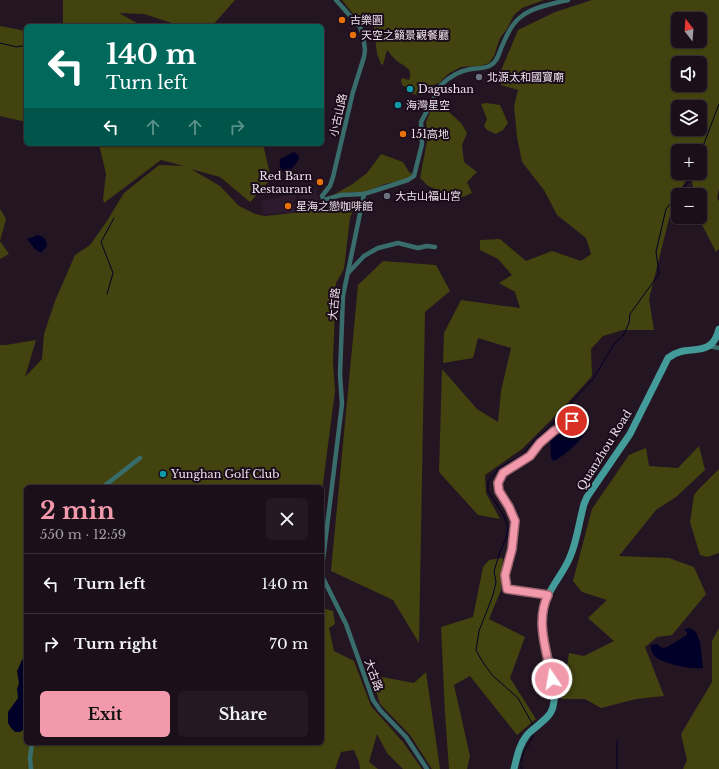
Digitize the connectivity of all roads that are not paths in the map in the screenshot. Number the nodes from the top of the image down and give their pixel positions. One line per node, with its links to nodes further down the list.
1 (336, 0): 3 (street, 小古山路)
2 (568, 0): 3 (street)
3 (364, 194): 5 (street, 大古路)
4 (435, 247): 5 (street)
5 (348, 273): 12 (street, 大古路)
6 (719, 329): 7 (street)
7 (709, 346): 8 (street); 14 (street, Quanzhou Road)
8 (719, 348)
9 (572, 421): 14 (street)
10 (140, 458): 11 (street)
11 (106, 485)
12 (324, 552)
13 (324, 580): 17 (street, 大古路)
14 (548, 595): 18 (street, Quanzhou Road)
15 (32, 745): 16 (street)
16 (31, 769)
17 (427, 769)
18 (514, 769)

